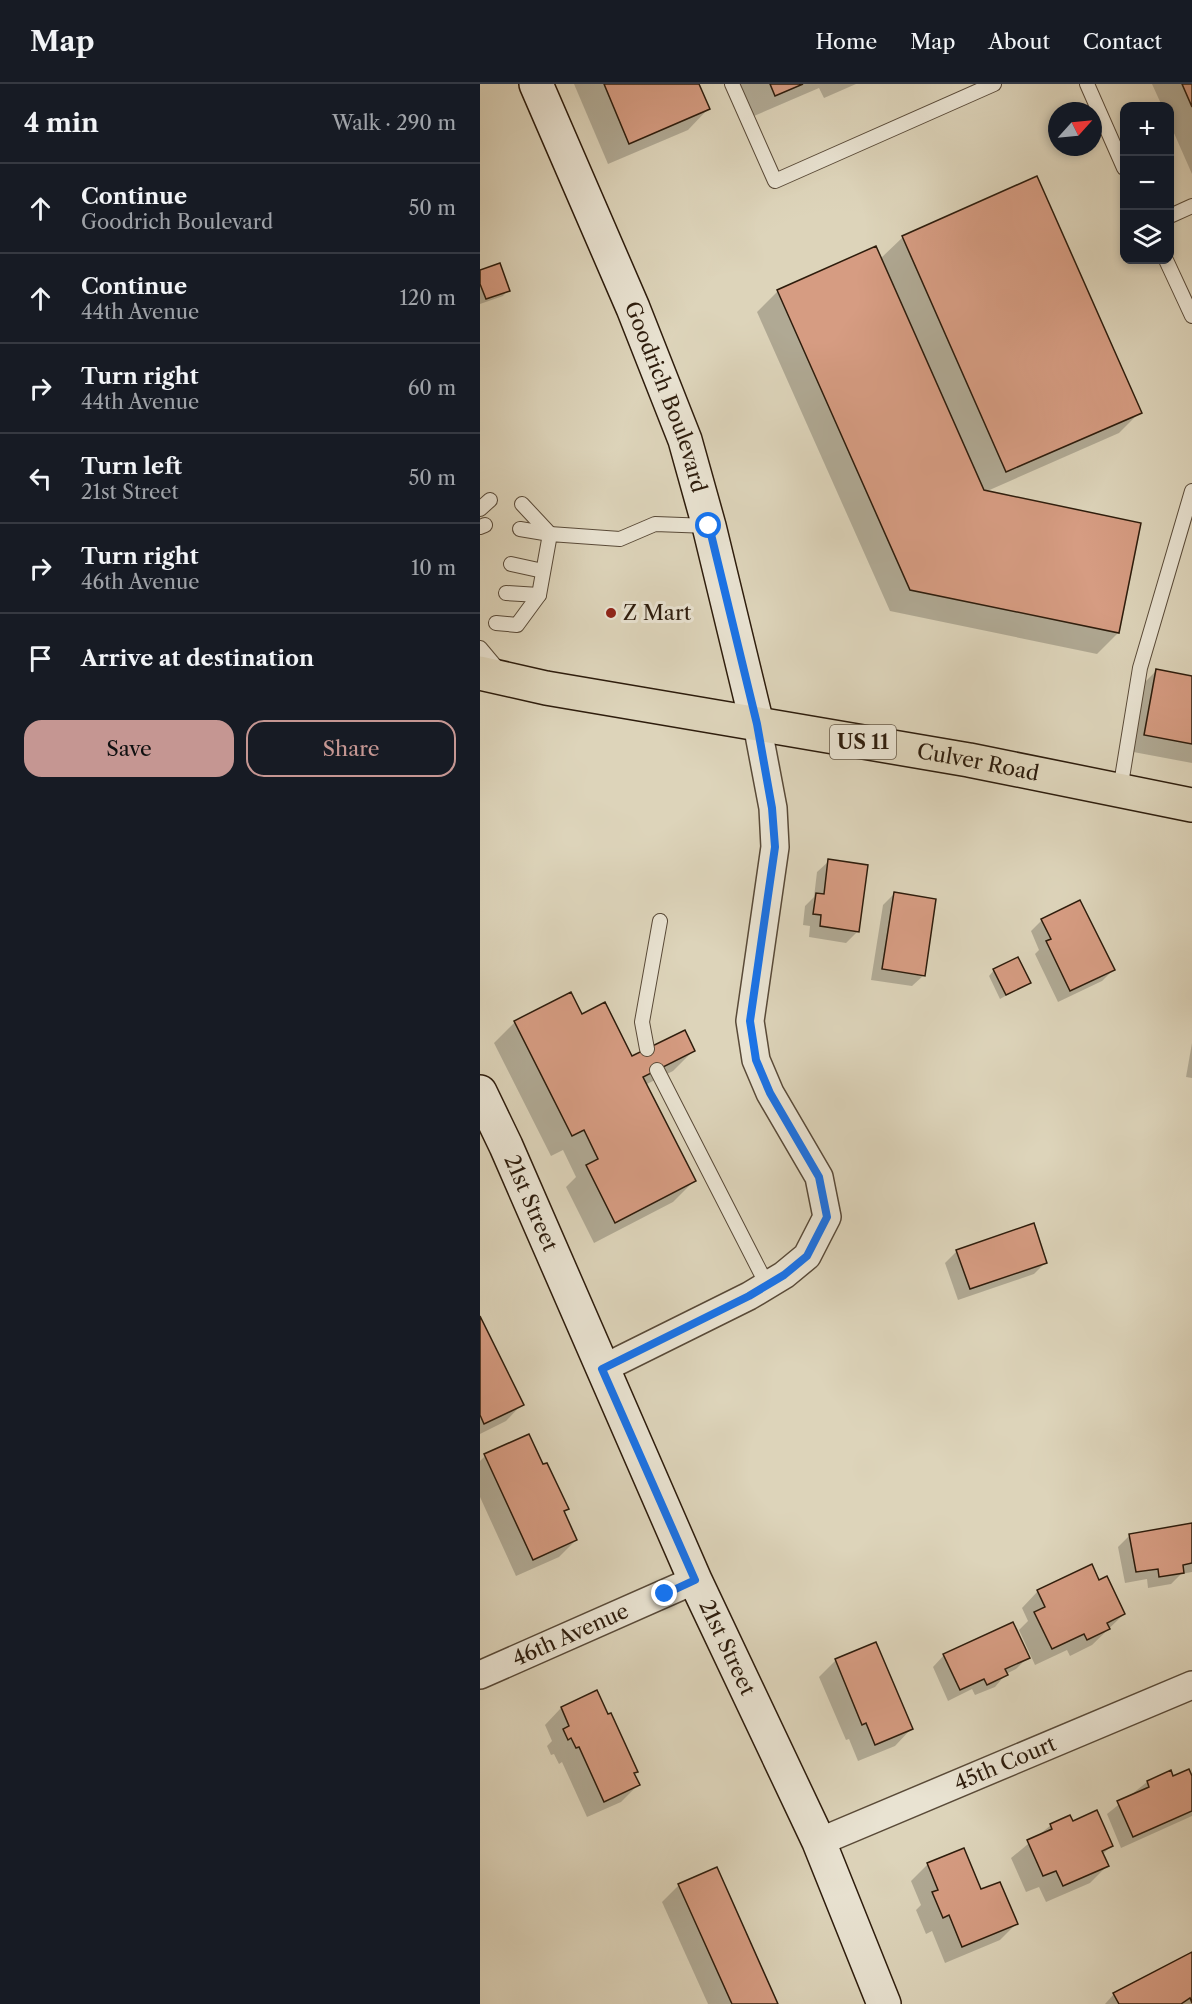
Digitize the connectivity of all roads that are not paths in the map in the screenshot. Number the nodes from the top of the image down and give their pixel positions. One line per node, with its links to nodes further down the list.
1 (536, 84): 12 (street, Goodrich Boulevard)
2 (732, 84): 3 (lane)
3 (994, 84)
4 (1087, 84): 5 (lane)
5 (1120, 157)
6 (1192, 206): 7 (lane)
7 (1174, 214)
8 (1168, 264): 9 (lane)
9 (1192, 316)
10 (1192, 491): 23 (lane)
11 (522, 504): 14 (lane)
12 (709, 526): 14 (lane); 22 (street, Goodrich Boulevard)
13 (520, 530): 14 (lane)
14 (550, 534): 16 (lane)
15 (511, 564): 16 (lane)
16 (543, 571): 18 (lane)
17 (506, 593): 18 (lane)
18 (539, 596): 19 (lane)
19 (496, 623)
20 (480, 648): 21 (lane)
21 (492, 675): 22 (main road, Culver Road / US 11)
22 (757, 724): 23 (main road, Culver Road / US 11); 29 (street)
23 (1120, 790): 24 (main road, Culver Road / US 11)
24 (1192, 805)
25 (660, 921): 26 (lane)
26 (647, 1049)
27 (657, 1070): 29 (lane)
28 (480, 1092): 30 (street, 21st Street)
29 (767, 1285): 30 (street)
30 (602, 1369): 31 (street, 21st Street)
31 (695, 1580): 32 (street, 46th Avenue); 34 (street, 21st Street)
32 (480, 1676)
33 (1192, 1685): 34 (street, 45th Court)
34 (819, 1842): 35 (street, 21st Street)
35 (884, 2004)

